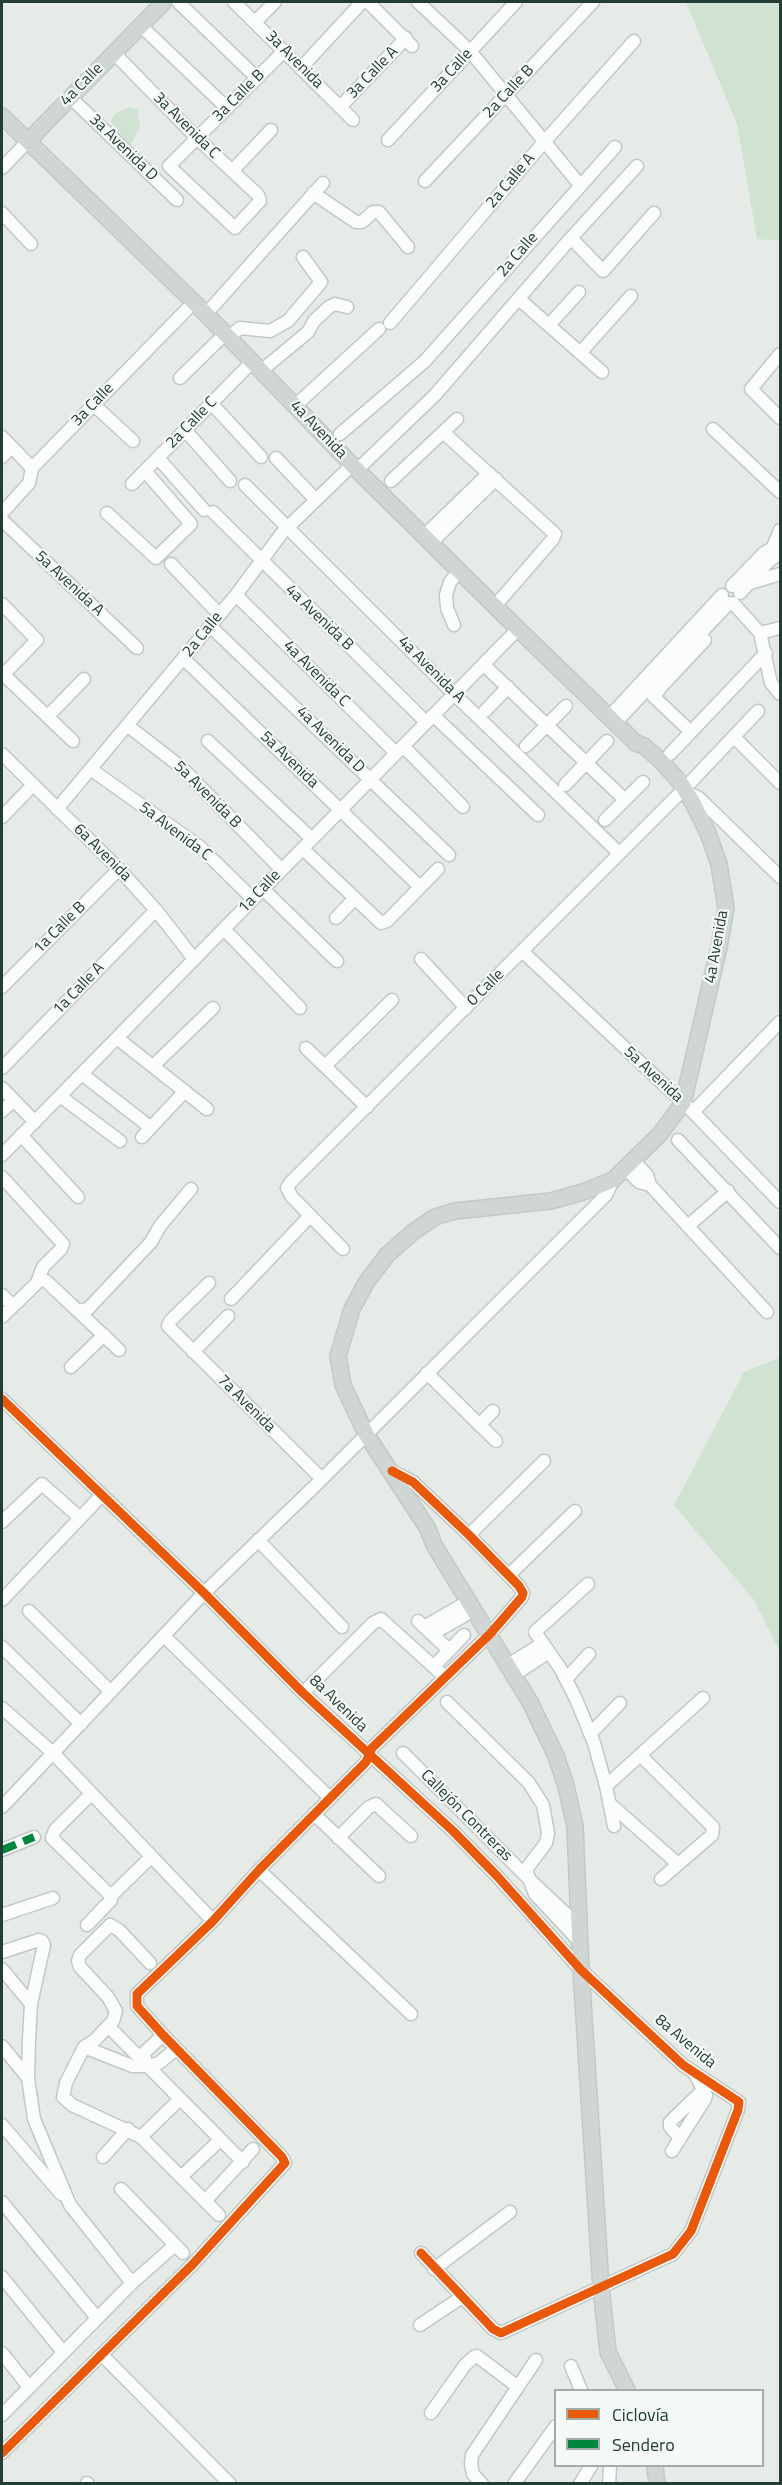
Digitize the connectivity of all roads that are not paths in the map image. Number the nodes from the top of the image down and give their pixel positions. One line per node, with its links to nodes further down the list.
1 (164, 2): 11 (main road, 4a Calle)
2 (178, 2): 17 (street)
3 (234, 2): 10 (street, 3a Avenida)
4 (275, 2): 10 (street)
5 (362, 2): 16 (street)
6 (368, 2): 20 (street, 3a Calle A)
7 (418, 2): 15 (street)
8 (516, 2): 15 (street, 3a Calle)
9 (593, 2): 19 (street, 2a Calle B)
10 (255, 22): 13 (street, 3a Avenida)
11 (140, 25): 14 (main road, 4a Calle); 21 (street)
12 (634, 41): 28 (street, 2a Calle A)
13 (284, 51): 16 (street, 3a Avenida); 17 (street, 3a Calle B)
14 (114, 53): 18 (main road, 4a Calle); 25 (street, 3a Avenida C)
15 (467, 54): 19 (street); 26 (street, 3a Calle)
16 (301, 68): 20 (street, 3a Avenida)
17 (257, 78): 21 (street, 3a Calle B)
18 (70, 97): 27 (main road, 4a Calle); 39 (street, 3a Avenida D)
19 (503, 99): 28 (street); 34 (street, 2a Calle B)
20 (340, 107): 23 (street, 3a Avenida)
21 (227, 108): 25 (street, 3a Calle B)
22 (2, 116): 27 (main road, 4a Avenida)
23 (353, 120)
24 (271, 130): 33 (street)
25 (197, 138): 30 (street, 3a Calle B); 33 (street, 3a Avenida C)
26 (388, 140)
27 (28, 141): 32 (street, 4a Calle); 49 (main road, 4a Avenida)
28 (541, 146): 36 (street); 61 (street, 2a Calle A)
29 (615, 147): 36 (street, 2a Calle)
30 (170, 166): 38 (street, 3a Avenida D)
31 (637, 166): 42 (street, 2a Calle)
32 (2, 168)
33 (232, 171): 38 (street, 3a Avenida C)
34 (425, 181)
35 (323, 183): 37 (street)
36 (578, 188): 67 (street, 2a Calle)
37 (314, 193): 44 (street); 51 (street)
38 (260, 198)
39 (177, 200)
40 (2, 213): 43 (street)
41 (654, 213): 42 (street)
42 (571, 238): 48 (street, 2a Calle)
43 (31, 244)
44 (408, 247)
45 (303, 257): 53 (street)
46 (579, 292): 52 (street)
47 (631, 296): 54 (street)
48 (520, 300): 52 (street); 75 (street, 2a Calle)
49 (194, 302): 51 (main road, 4a Avenida); 60 (street, 3a Calle)
50 (347, 307): 56 (street, 2a Calle C)
51 (206, 314): 53 (main road, 4a Avenida)
52 (549, 325): 54 (street)
53 (227, 336): 56 (main road, 4a Avenida); 58 (street)
54 (580, 353): 57 (street)
55 (780, 354): 62 (street)
56 (257, 366): 59 (street, 2a Calle C); 61 (main road, 4a Avenida)
57 (602, 372)
58 (180, 378)
59 (212, 403): 65 (street, 2a Calle C); 72 (street)
60 (94, 405): 69 (street); 76 (street, 3a Calle)
61 (295, 406): 75 (main road, 4a Avenida)
62 (780, 418)
63 (457, 419): 66 (street)
64 (713, 429): 83 (street)
65 (185, 430): 73 (street, 2a Calle C); 79 (street)
66 (443, 432): 78 (street); 80 (street)
67 (340, 434)
68 (2, 437): 70 (street)
69 (133, 441)
70 (11, 447): 71 (street); 76 (street)
71 (2, 457)
72 (261, 457)
73 (158, 458): 77 (street, 2a Calle C); 92 (street, 4a Avenida B)
74 (276, 458): 84 (street)
75 (354, 467): 84 (street, 2a Calle); 90 (main road, 4a Avenida)
76 (32, 468): 85 (street, 3a Calle)
77 (145, 471): 81 (street, 2a Calle C); 86 (street)
78 (492, 476): 90 (street); 99 (street)
79 (230, 481)
80 (391, 482)
81 (132, 484)
82 (245, 485): 88 (street, 4a Avenida A)
83 (780, 492)
84 (316, 500): 88 (street, 2a Calle)
85 (2, 513)
86 (107, 513)
87 (2, 520): 107 (street, 5a Avenida A)
88 (288, 527): 92 (street, 2a Calle); 115 (street, 4a Avenida A)
89 (780, 530): 91 (street)
90 (427, 539): 94 (main road, 4a Avenida)
91 (778, 548): 97 (street)
92 (262, 562): 96 (street, 2a Calle); 121 (street, 4a Avenida B)
93 (171, 564): 100 (street)
94 (459, 571): 99 (main road, 4a Avenida); 102 (street)
95 (780, 574): 97 (street)
96 (236, 595): 100 (street, 2a Calle); 131 (street, 4a Avenida C)
97 (734, 595): 106 (street); 122 (street)
98 (2, 604): 111 (street)
99 (495, 606): 105 (main road, 4a Avenida)
100 (219, 614): 103 (street, 2a Calle)
101 (722, 621): 125 (street)
102 (454, 625)
103 (210, 626): 109 (street, 2a Calle); 136 (street, 4a Avenida D)
104 (780, 628): 106 (street)
105 (518, 629): 110 (street, 1a Calle); 122 (main road, 4a Avenida)
106 (760, 633): 108 (street)
107 (137, 648)
108 (766, 653): 113 (street); 125 (street)
109 (183, 659): 124 (street, 2a Calle); 145 (street, 5a Avenida)
110 (484, 665): 114 (street); 115 (street, 1a Calle)
111 (2, 675): 120 (street)
112 (84, 679): 120 (street)
113 (776, 681): 116 (street)
114 (508, 687): 118 (street); 123 (street)
115 (454, 694): 121 (street, 1a Calle); 150 (street, 4a Avenida A)
116 (780, 694)
117 (566, 706): 123 (street)
118 (485, 711)
119 (758, 711): 126 (street, 0 Calle)
120 (48, 716): 127 (street)
121 (430, 719): 131 (street, 1a Calle); 146 (street, 4a Avenida B)
122 (612, 720): 141 (main road, 4a Avenida)
123 (547, 725): 130 (street); 134 (street)
124 (128, 726): 135 (street, 2a Calle); 154 (street, 5a Avenida B)
125 (691, 732): 133 (street)
126 (734, 737): 138 (street); 141 (street, 0 Calle)
127 (73, 741)
128 (208, 741): 149 (street)
129 (607, 741): 134 (street)
130 (526, 746)
131 (400, 750): 136 (street, 1a Calle); 143 (street, 4a Avenida C)
132 (2, 754): 139 (street, 6a Avenida)
133 (670, 754)
134 (586, 763): 140 (street); 142 (street)
135 (92, 770): 144 (street, 2a Calle); 159 (street, 5a Avenida C)
136 (371, 779): 145 (street, 1a Calle); 151 (street, 4a Avenida D)
137 (643, 782): 142 (street)
138 (780, 783)
139 (33, 785): 144 (street, 6a Avenida); 147 (street)
140 (564, 785)
141 (685, 792): 150 (street, 0 Calle); 155 (street, 4a Avenida); 184 (main road, 4a Avenida)
142 (625, 800): 148 (street)
143 (463, 807)
144 (57, 809): 152 (street, 6a Avenida)
145 (340, 810): 149 (street, 1a Calle); 156 (street, 5a Avenida)
146 (538, 815)
147 (2, 817)
148 (605, 820)
149 (307, 844): 154 (street, 1a Calle); 158 (street)
150 (619, 853): 163 (street, 0 Calle)
151 (449, 855)
152 (119, 869): 160 (street, 6a Avenida); 167 (street, 1a Calle B)
153 (438, 869): 156 (street)
154 (282, 870): 157 (street, 1a Calle)
155 (780, 876)
156 (420, 887): 158 (street)
157 (263, 889): 159 (street, 1a Calle); 166 (street)
158 (355, 898): 161 (street)
159 (253, 899): 162 (street, 1a Calle)
160 (156, 910): 164 (street, 6a Avenida); 177 (street, 1a Calle A)
161 (336, 918)
162 (224, 929): 164 (street, 1a Calle); 170 (street)
163 (522, 951): 171 (street, 0 Calle); 184 (street, 5a Avenida)
164 (194, 959): 173 (street, 1a Calle)
165 (421, 959): 171 (street)
166 (337, 961)
167 (2, 987)
168 (392, 1000): 176 (street)
169 (213, 1008): 175 (street)
170 (300, 1008)
171 (466, 1008): 183 (street, 0 Calle)
172 (780, 1022): 184 (street)
173 (117, 1038): 175 (street); 178 (street, 1a Calle)
174 (306, 1048): 176 (street)
175 (153, 1066): 180 (street)
176 (325, 1066): 183 (street)
177 (2, 1068)
178 (82, 1074): 181 (street, 1a Calle); 188 (street)
179 (2, 1088): 182 (street)
180 (185, 1091): 185 (street); 190 (street)
181 (60, 1096): 187 (street, 1a Calle); 192 (street)
182 (14, 1100): 186 (street); 187 (street)
183 (367, 1107): 201 (street, 0 Calle)
184 (688, 1108): 194 (main road); 200 (street, 5a Avenida)
185 (207, 1109)
186 (2, 1111)
187 (35, 1122): 189 (street, 1a Calle)
188 (146, 1124)
189 (21, 1135): 193 (street, 1a Calle); 199 (street)
190 (142, 1137)
191 (678, 1140): 198 (street)
192 (120, 1141)
193 (2, 1155)
194 (630, 1164): 196 (main road); 202 (street)
195 (2, 1177): 205 (street)
196 (613, 1180): 218 (street); 222 (main road)
197 (190, 1189): 210 (street)
198 (728, 1191): 202 (street); 203 (street)
199 (78, 1197)
200 (780, 1202)
201 (310, 1216): 204 (street); 208 (street)
202 (688, 1226): 211 (street)
203 (780, 1248)
204 (343, 1249)
205 (38, 1280): 209 (street); 210 (street)
206 (209, 1282): 216 (street, 7a Avenida)
207 (2, 1295): 209 (street)
208 (231, 1299)
209 (13, 1306): 213 (street)
210 (78, 1311): 214 (street)
211 (767, 1312)
212 (228, 1316): 216 (street)
213 (2, 1317)
214 (104, 1335): 215 (street); 217 (street)
215 (119, 1350)
216 (193, 1352): 227 (street, 7a Avenida)
217 (71, 1367)
218 (427, 1373): 221 (street); 222 (street)
219 (2, 1399): 228 (street, 8a Avenida)
220 (493, 1411): 221 (street)
221 (479, 1425): 223 (street)
222 (366, 1434): 224 (main road); 227 (street)
223 (496, 1441)
224 (378, 1455): 226 (main road); 234 (main road)
225 (544, 1461): 232 (street)
226 (392, 1471): 232 (street); 234 (main road)
227 (322, 1479): 233 (street)
228 (102, 1495): 230 (street); 237 (street, 8a Avenida)
229 (575, 1511): 235 (street)
230 (80, 1518): 231 (street); 238 (street)
231 (2, 1522)
232 (469, 1536): 235 (street)
233 (258, 1540): 237 (street); 241 (street)
234 (434, 1545): 239 (main road)
235 (509, 1575): 242 (street)
236 (588, 1584): 246 (street)
237 (204, 1593): 244 (street); 254 (street, 8a Avenida)
238 (2, 1600)
239 (472, 1606): 242 (main road); 247 (street)
240 (29, 1611): 253 (street)
241 (342, 1627)
242 (490, 1634): 250 (main road); 251 (street)
243 (464, 1635): 247 (street)
244 (164, 1636): 253 (street); 267 (street)
245 (2, 1647): 259 (street)
246 (546, 1647): 250 (street); 252 (street)
247 (449, 1650): 249 (street)
248 (589, 1654): 252 (street)
249 (438, 1662)
250 (511, 1670): 287 (main road)
251 (445, 1677): 254 (street); 263 (street)
252 (566, 1679): 260 (street)
253 (111, 1692): 259 (street)
254 (303, 1693): 263 (street, 8a Avenida)
255 (703, 1698): 264 (street)
256 (447, 1702): 280 (street)
257 (620, 1703): 260 (street)
258 (2, 1708): 261 (street)
259 (81, 1724): 261 (street)
260 (590, 1734): 265 (street)
261 (53, 1753): 266 (street); 268 (street)
262 (403, 1753): 280 (street, Callejón Contreras)
263 (369, 1755): 267 (street); 292 (street, 8a Avenida)
264 (640, 1755): 265 (street); 277 (street)
265 (606, 1786): 269 (street)
266 (91, 1794): 276 (street); 282 (street)
267 (330, 1798): 270 (street)
268 (3, 1802)
269 (609, 1803): 271 (street); 277 (street)
270 (314, 1814): 274 (street); 278 (street)
271 (614, 1826)
272 (411, 1836): 274 (street)
273 (34, 1837): 275 (street)
274 (338, 1838): 279 (street)
275 (2, 1850)
276 (151, 1857): 282 (street); 285 (street)
277 (678, 1864): 281 (street)
278 (259, 1870): 285 (street); 294 (street)
279 (379, 1876)
280 (528, 1878): 287 (street, Callejón Contreras); 288 (street, Callejón Contreras)
281 (661, 1879)
282 (111, 1896): 286 (street)
283 (53, 1898): 284 (street)
284 (2, 1915)
285 (213, 1921): 296 (street)
286 (87, 1925)
287 (579, 1926): 288 (main road)
288 (580, 1942): 292 (main road)
289 (2, 1953): 293 (street)
290 (150, 1963): 295 (street)
291 (2, 1969): 293 (street)
292 (581, 1970): 301 (street, 8a Avenida); 325 (main road)
293 (31, 2004): 302 (street)
294 (411, 2014)
295 (108, 2026): 298 (street); 300 (street)
296 (163, 2035): 299 (street); 300 (street)
297 (2, 2046): 302 (street)
298 (84, 2048): 300 (street); 306 (street)
299 (176, 2049): 300 (street); 331 (street)
300 (146, 2066): 304 (street)
301 (695, 2073): 303 (street); 325 (street, 8a Avenida)
302 (28, 2078): 318 (street)
303 (703, 2090): 308 (street); 308 (street)
304 (179, 2100): 307 (street); 309 (street)
305 (2, 2125): 318 (street)
306 (128, 2130): 307 (street); 312 (street)
307 (141, 2137): 314 (street)
308 (680, 2138): 311 (street)
309 (220, 2140): 313 (street); 314 (street)
310 (253, 2149): 313 (street)
311 (672, 2151)
312 (103, 2157)
313 (243, 2162): 316 (street)
314 (182, 2176): 316 (street)
315 (121, 2189): 324 (street)
316 (206, 2200): 320 (street)
317 (2, 2202): 327 (street)
318 (70, 2205): 324 (street)
319 (510, 2212): 322 (street)
320 (219, 2215)
321 (421, 2253): 322 (street)
322 (434, 2269): 326 (street)
323 (2, 2277): 329 (street)
324 (132, 2283): 327 (street)
325 (601, 2286): 326 (street); 337 (main road)
326 (462, 2297): 328 (street)
327 (97, 2318): 329 (street)
328 (420, 2325)
329 (63, 2352): 334 (street)
330 (2, 2353): 334 (street)
331 (102, 2355): 341 (street); 345 (street)
332 (536, 2360): 335 (street)
333 (571, 2366): 336 (street)
334 (29, 2387): 339 (street)
335 (518, 2387): 338 (street); 346 (street)
336 (580, 2389)
337 (626, 2389)
338 (431, 2413)
339 (2, 2415)
340 (554, 2427): 347 (street)
341 (2, 2453)
342 (590, 2467): 348 (street)
343 (610, 2467): 349 (street)
344 (655, 2467): 350 (main road)
345 (230, 2484)
346 (482, 2484)
347 (514, 2484)
348 (580, 2484)
349 (609, 2484)
350 (657, 2484)

